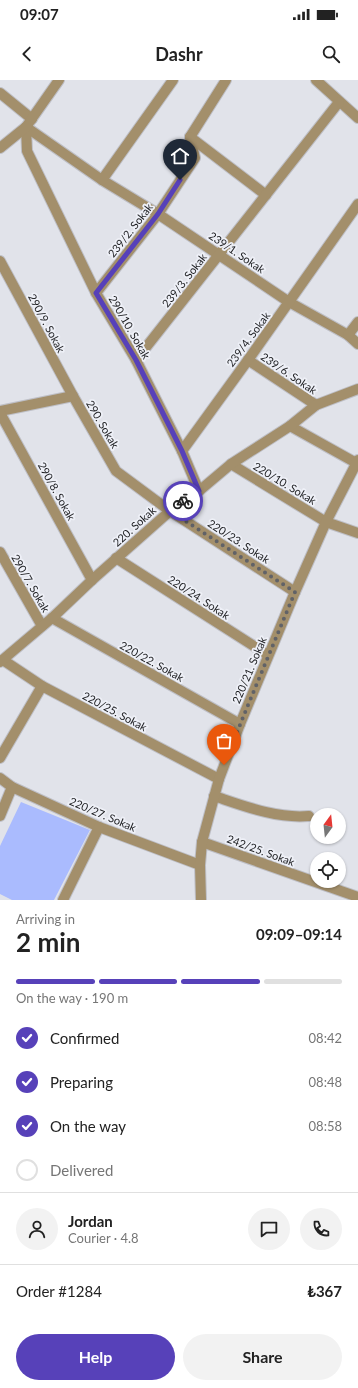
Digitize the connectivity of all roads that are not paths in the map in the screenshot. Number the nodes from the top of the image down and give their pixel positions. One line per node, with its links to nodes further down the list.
1 (59, 80): 8 (street)
2 (173, 80): 11 (street)
3 (226, 80): 9 (street)
4 (316, 80): 6 (street)
5 (0, 93): 8 (street, 239/1. Sokak)
6 (339, 102): 7 (street); 12 (street, 239/3. Sokak)
7 (358, 118)
8 (29, 123): 10 (street); 11 (street, 239/1. Sokak); 17 (street, 290/10. Sokak)
9 (190, 137): 12 (street); 14 (street, 239/2. Sokak)
10 (0, 148)
11 (102, 180): 14 (street, 239/1. Sokak)
12 (266, 196): 15 (street, 239/3. Sokak)
13 (358, 204): 18 (street, 239/4. Sokak)
14 (158, 214): 15 (street, 239/1. Sokak); 17 (street, 239/2. Sokak)
15 (219, 254): 18 (street, 239/1. Sokak); 22 (street, 239/3. Sokak)
16 (0, 261): 25 (street, 290/9. Sokak)
17 (96, 293): 22 (street, 290/10. Sokak)
18 (290, 302): 20 (street, 239/1. Sokak); 23 (street, 239/4. Sokak)
19 (358, 322): 20 (street)
20 (348, 335): 21 (street, 239/1. Sokak)
21 (358, 344)
22 (136, 360): 29 (street, 290/10. Sokak)
23 (248, 360): 26 (street, 239/6. Sokak); 29 (street, 239/4. Sokak)
24 (358, 390): 26 (street, 220. Sokak)
25 (73, 396): 27 (street, 290. Sokak); 33 (street, 290. Sokak)
26 (316, 405): 28 (street, 220. Sokak)
27 (0, 412): 38 (street, 290/8. Sokak)
28 (290, 426): 30 (street); 31 (street, 220. Sokak)
29 (182, 451): 32 (street)
30 (357, 463): 34 (street, 220/21. Sokak)
31 (231, 464): 32 (street, 220. Sokak); 34 (street, 220/10. Sokak)
32 (199, 491): 33 (street, 220. Sokak)
33 (170, 511): 37 (street, 220. Sokak); 39 (street, 220/23. Sokak)
34 (326, 522): 35 (street, 220/10. Sokak); 39 (street, 220/21. Sokak)
35 (358, 533)
36 (0, 552): 41 (street, 290/7. Sokak)
37 (116, 558): 38 (street, 220. Sokak); 42 (street, 220/24. Sokak)
38 (92, 580): 40 (street, 220. Sokak)
39 (295, 592): 42 (street, 220/21. Sokak)
40 (52, 618): 41 (street, 220. Sokak); 45 (street, 220/22. Sokak)
41 (42, 626): 43 (street, 220. Sokak)
42 (268, 655): 45 (street, 220/21. Sokak)
43 (1, 661): 44 (street, 220/25. Sokak)
44 (42, 686): 46 (street); 48 (street, 220/25. Sokak)
45 (240, 724): 48 (street, 220/21. Sokak)
46 (0, 758)
47 (0, 778): 49 (street, 220/27. Sokak)
48 (219, 779): 50 (street, 220/21. Sokak)
49 (12, 787): 51 (street); 53 (street, 220/27. Sokak)
50 (214, 796): 52 (street); 54 (street, 220/21. Sokak)
51 (0, 816)
52 (309, 816)
53 (99, 827): 55 (street, 220/27. Sokak); 57 (street)
54 (202, 842): 55 (street, 220/21. Sokak); 56 (street, 242/25. Sokak)
55 (200, 865): 58 (street, 220/21. Sokak)
56 (358, 897)
57 (63, 900)
58 (201, 900)

